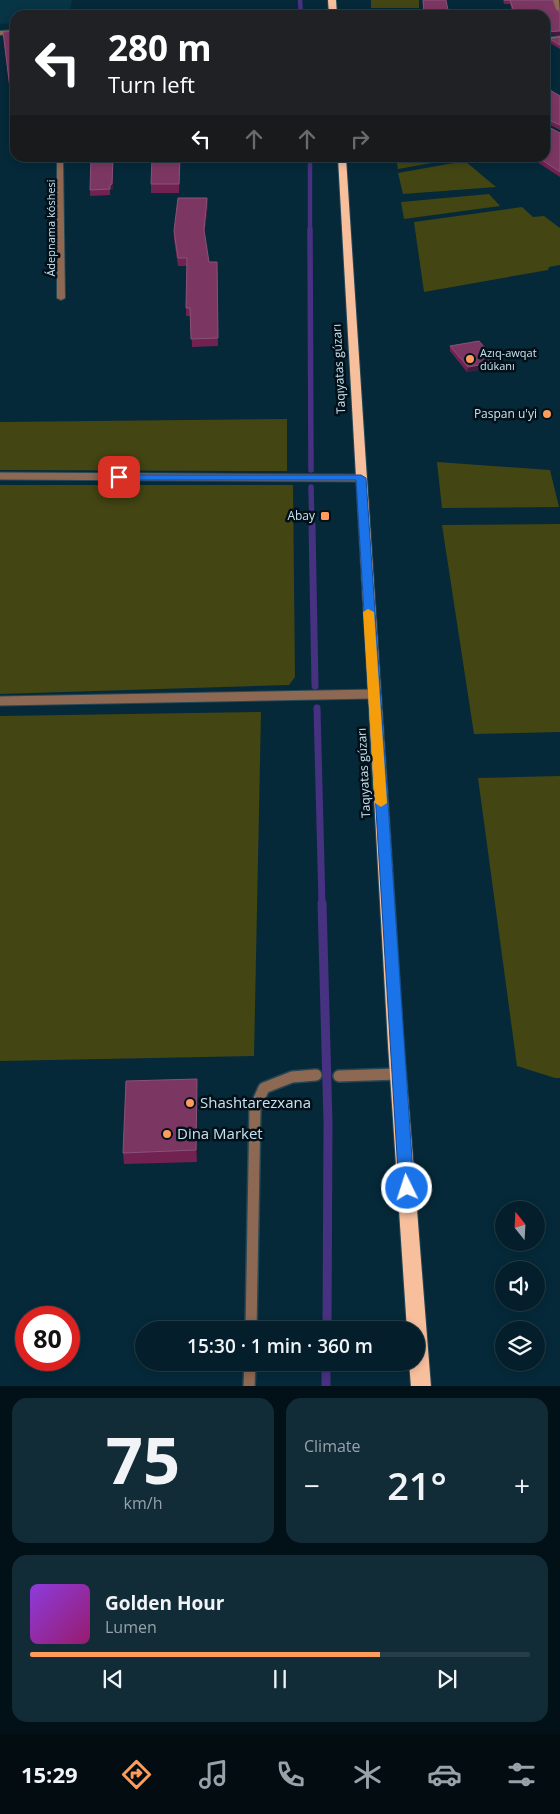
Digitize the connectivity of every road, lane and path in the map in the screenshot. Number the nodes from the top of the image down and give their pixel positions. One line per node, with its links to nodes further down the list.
1 (556, 0): 2 (street)
2 (560, 13)
3 (60, 162): 5 (street, Ádepnama kóshesi)
4 (342, 162): 7 (highway, Taqıyatas gúzarı)
5 (61, 298)
6 (0, 476): 7 (lane)
7 (361, 478): 8 (highway, Taqıyatas gúzarı)
8 (374, 694): 9 (lane); 10 (highway, Taqıyatas gúzarı)
9 (0, 701)
10 (398, 1074): 12 (lane); 16 (highway, Taqıyatas gúzarı)
11 (316, 1076): 13 (lane)
12 (339, 1076)
13 (250, 1321)
14 (250, 1371): 15 (lane)
15 (249, 1386)
16 (421, 1386)

